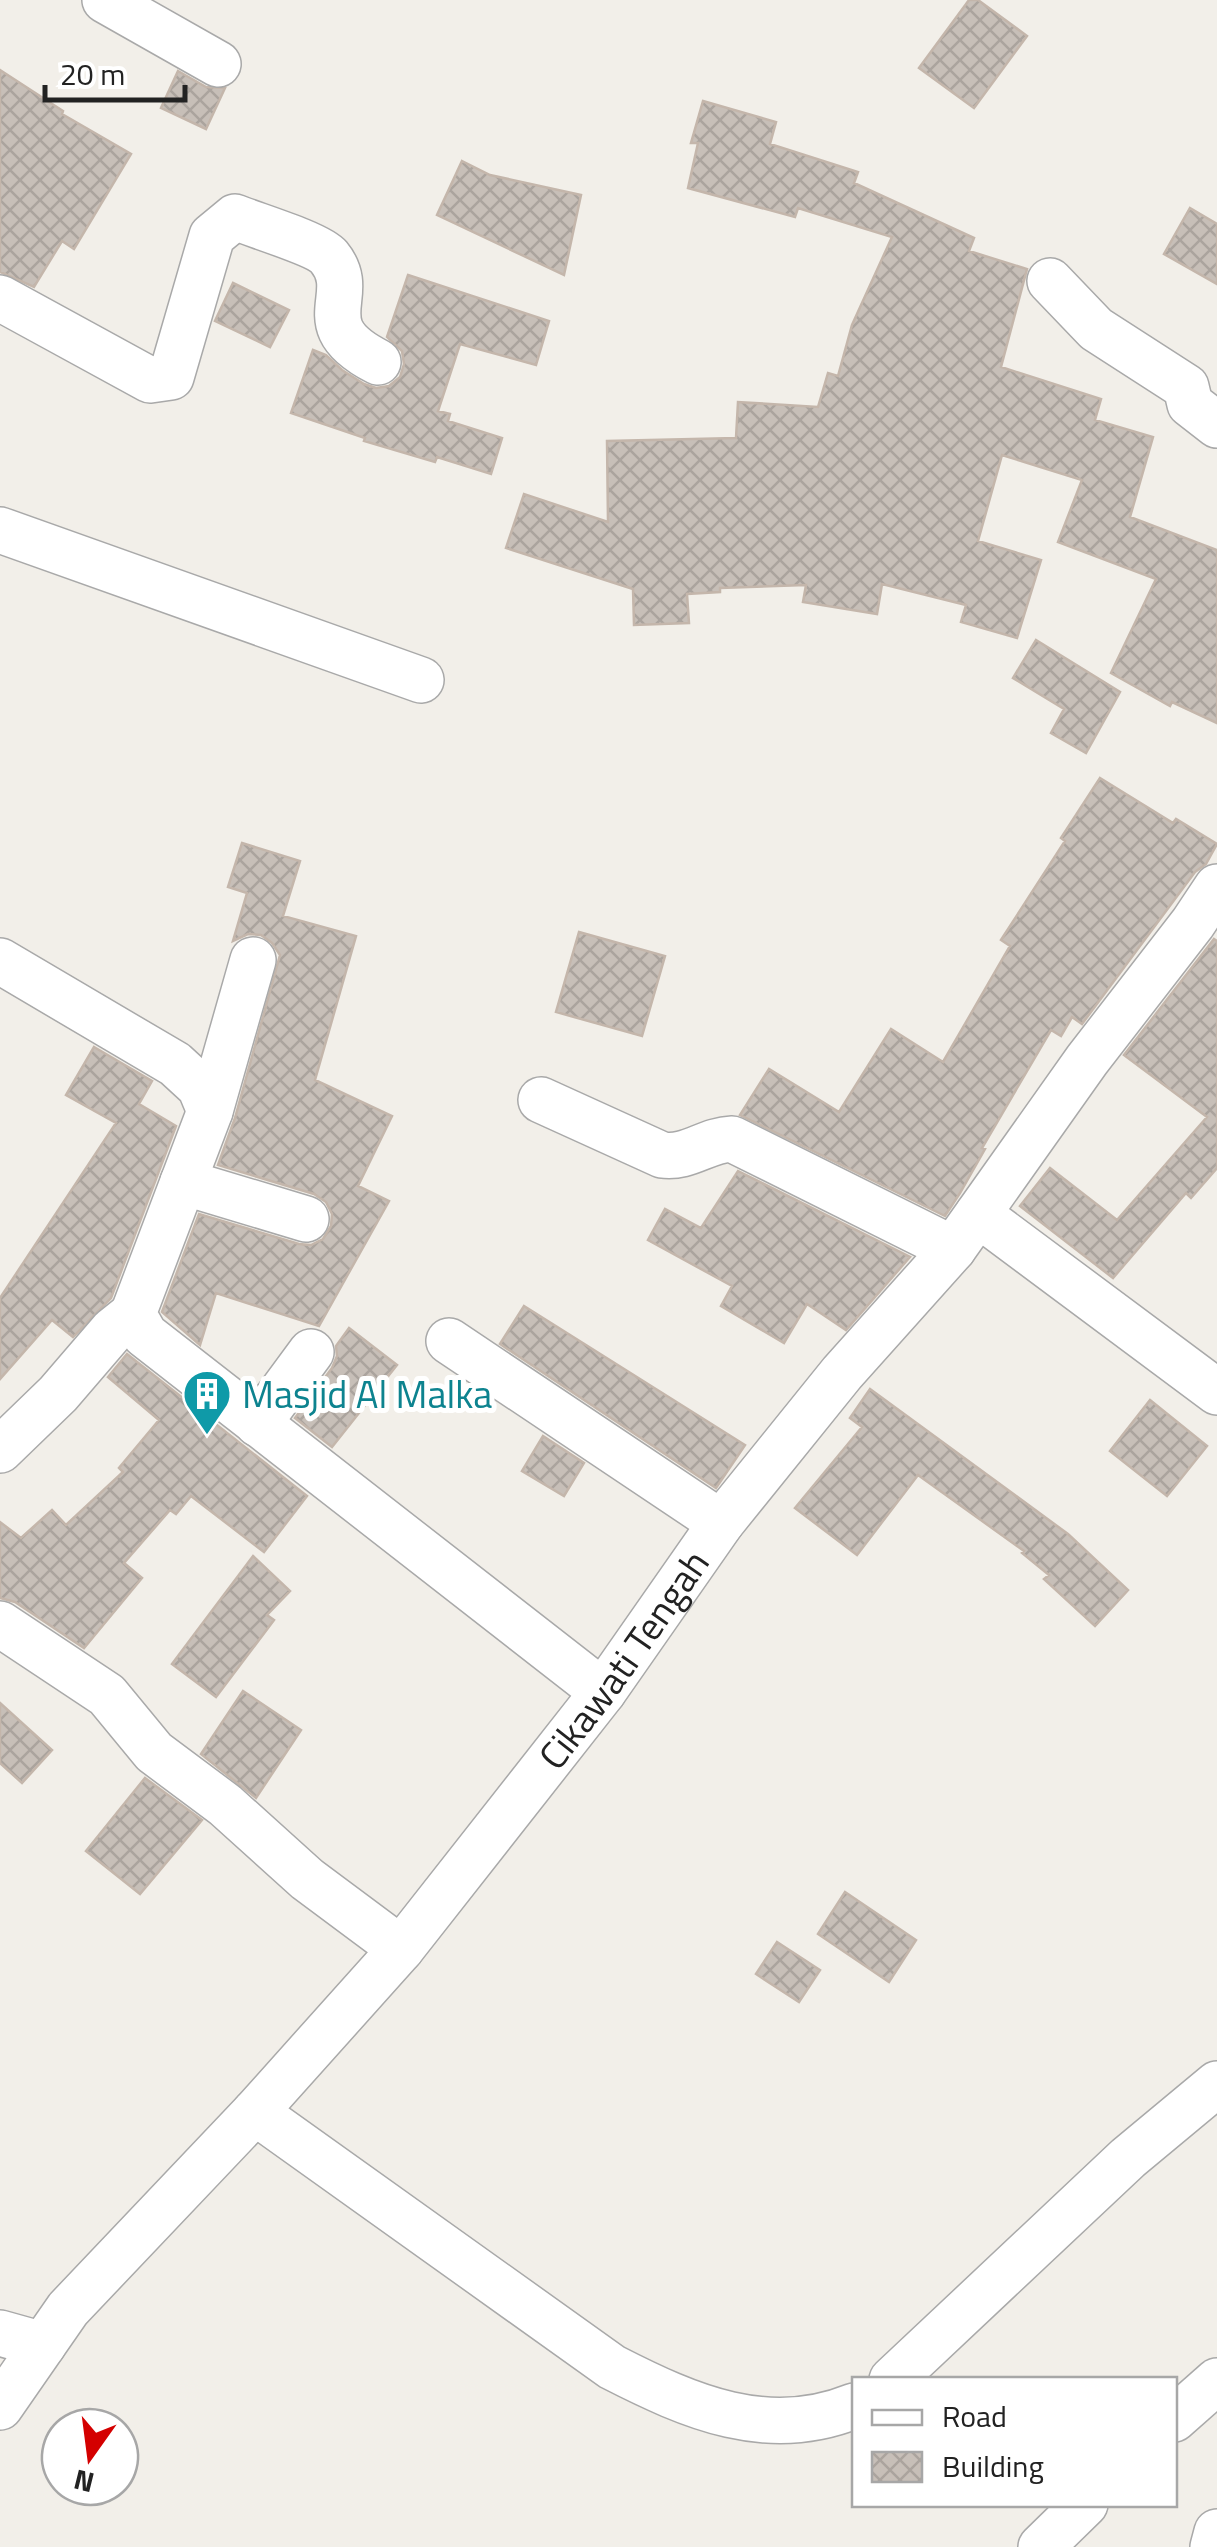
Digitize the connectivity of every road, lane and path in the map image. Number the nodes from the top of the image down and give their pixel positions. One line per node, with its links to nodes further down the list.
1 (105, 0): 2 (street)
2 (218, 64)
3 (1050, 281): 6 (street)
4 (0, 298): 5 (street)
5 (378, 362)
6 (1217, 425)
7 (0, 530): 8 (street)
8 (421, 680)
9 (1217, 886): 16 (street, Cikawati Tengah)
10 (253, 960): 13 (street)
11 (0, 962): 13 (street)
12 (541, 1100): 16 (street)
13 (210, 1112): 14 (street)
14 (183, 1182): 15 (street); 17 (street)
15 (306, 1218)
16 (965, 1231): 20 (street); 23 (street, Cikawati Tengah)
17 (133, 1314): 21 (street); 22 (street)
18 (449, 1342): 23 (street)
19 (311, 1352): 21 (street)
20 (1217, 1392)
21 (258, 1424): 25 (street)
22 (0, 1450)
23 (720, 1523): 25 (street, Cikawati Tengah)
24 (0, 1624): 26 (street)
25 (603, 1692): 26 (street, Cikawati Tengah)
26 (400, 1949): 28 (street, Cikawati Tengah)
27 (1217, 2084): 31 (street)
28 (254, 2112): 30 (street, Cikawati Tengah); 34 (street)
29 (0, 2333): 30 (street)
30 (43, 2345): 33 (street, Cikawati Tengah)
31 (895, 2377)
32 (1217, 2381): 35 (street)
33 (0, 2407)
34 (852, 2407)
35 (1177, 2416)
36 (1082, 2507): 38 (street)
37 (1217, 2532): 39 (street)
38 (1041, 2547)
39 (1214, 2547)

